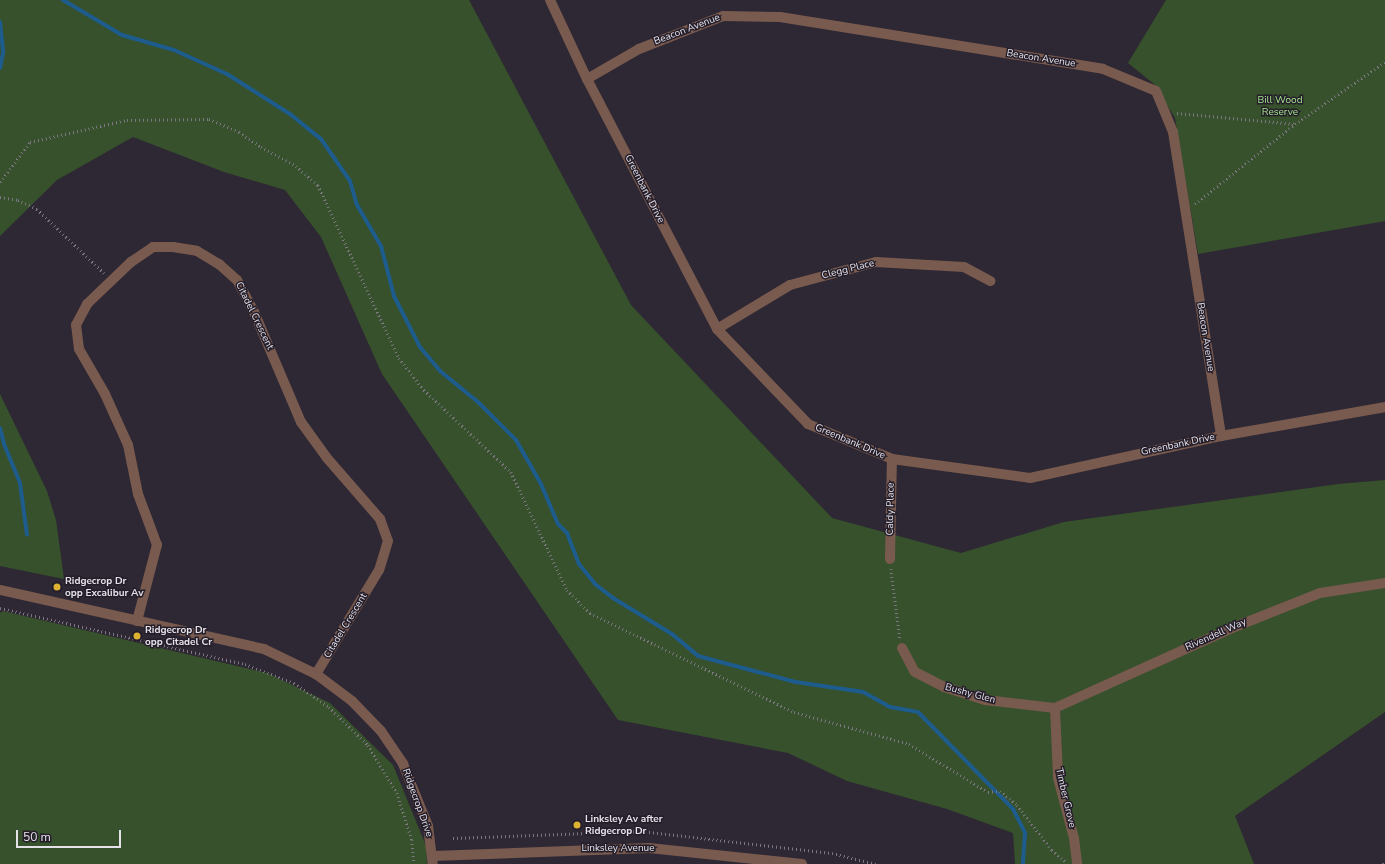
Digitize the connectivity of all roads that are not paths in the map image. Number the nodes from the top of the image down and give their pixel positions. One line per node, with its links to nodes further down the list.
1 (550, 0): 2 (street, Greenbank Drive)
2 (587, 79): 4 (street, Greenbank Drive); 6 (street, Beacon Avenue)
3 (990, 281): 4 (street, Clegg Place)
4 (717, 330): 7 (street, Greenbank Drive)
5 (1385, 407): 6 (street, Greenbank Drive)
6 (1221, 436): 7 (street, Greenbank Drive)
7 (892, 459): 8 (street, Caldy Place)
8 (890, 559)
9 (1385, 583): 14 (street, Rivendell Way)
10 (0, 590): 11 (street, Ridgecrop Drive)
11 (137, 620): 13 (street, Ridgecrop Drive); 13 (street, Citadel Crescent)
12 (902, 648): 14 (street, Bushy Glen)
13 (316, 674): 15 (street, Ridgecrop Drive)
14 (1055, 708): 17 (street, Timber Grove)
15 (433, 860): 16 (street, Linksley Avenue)
16 (802, 864)
17 (1077, 864)

